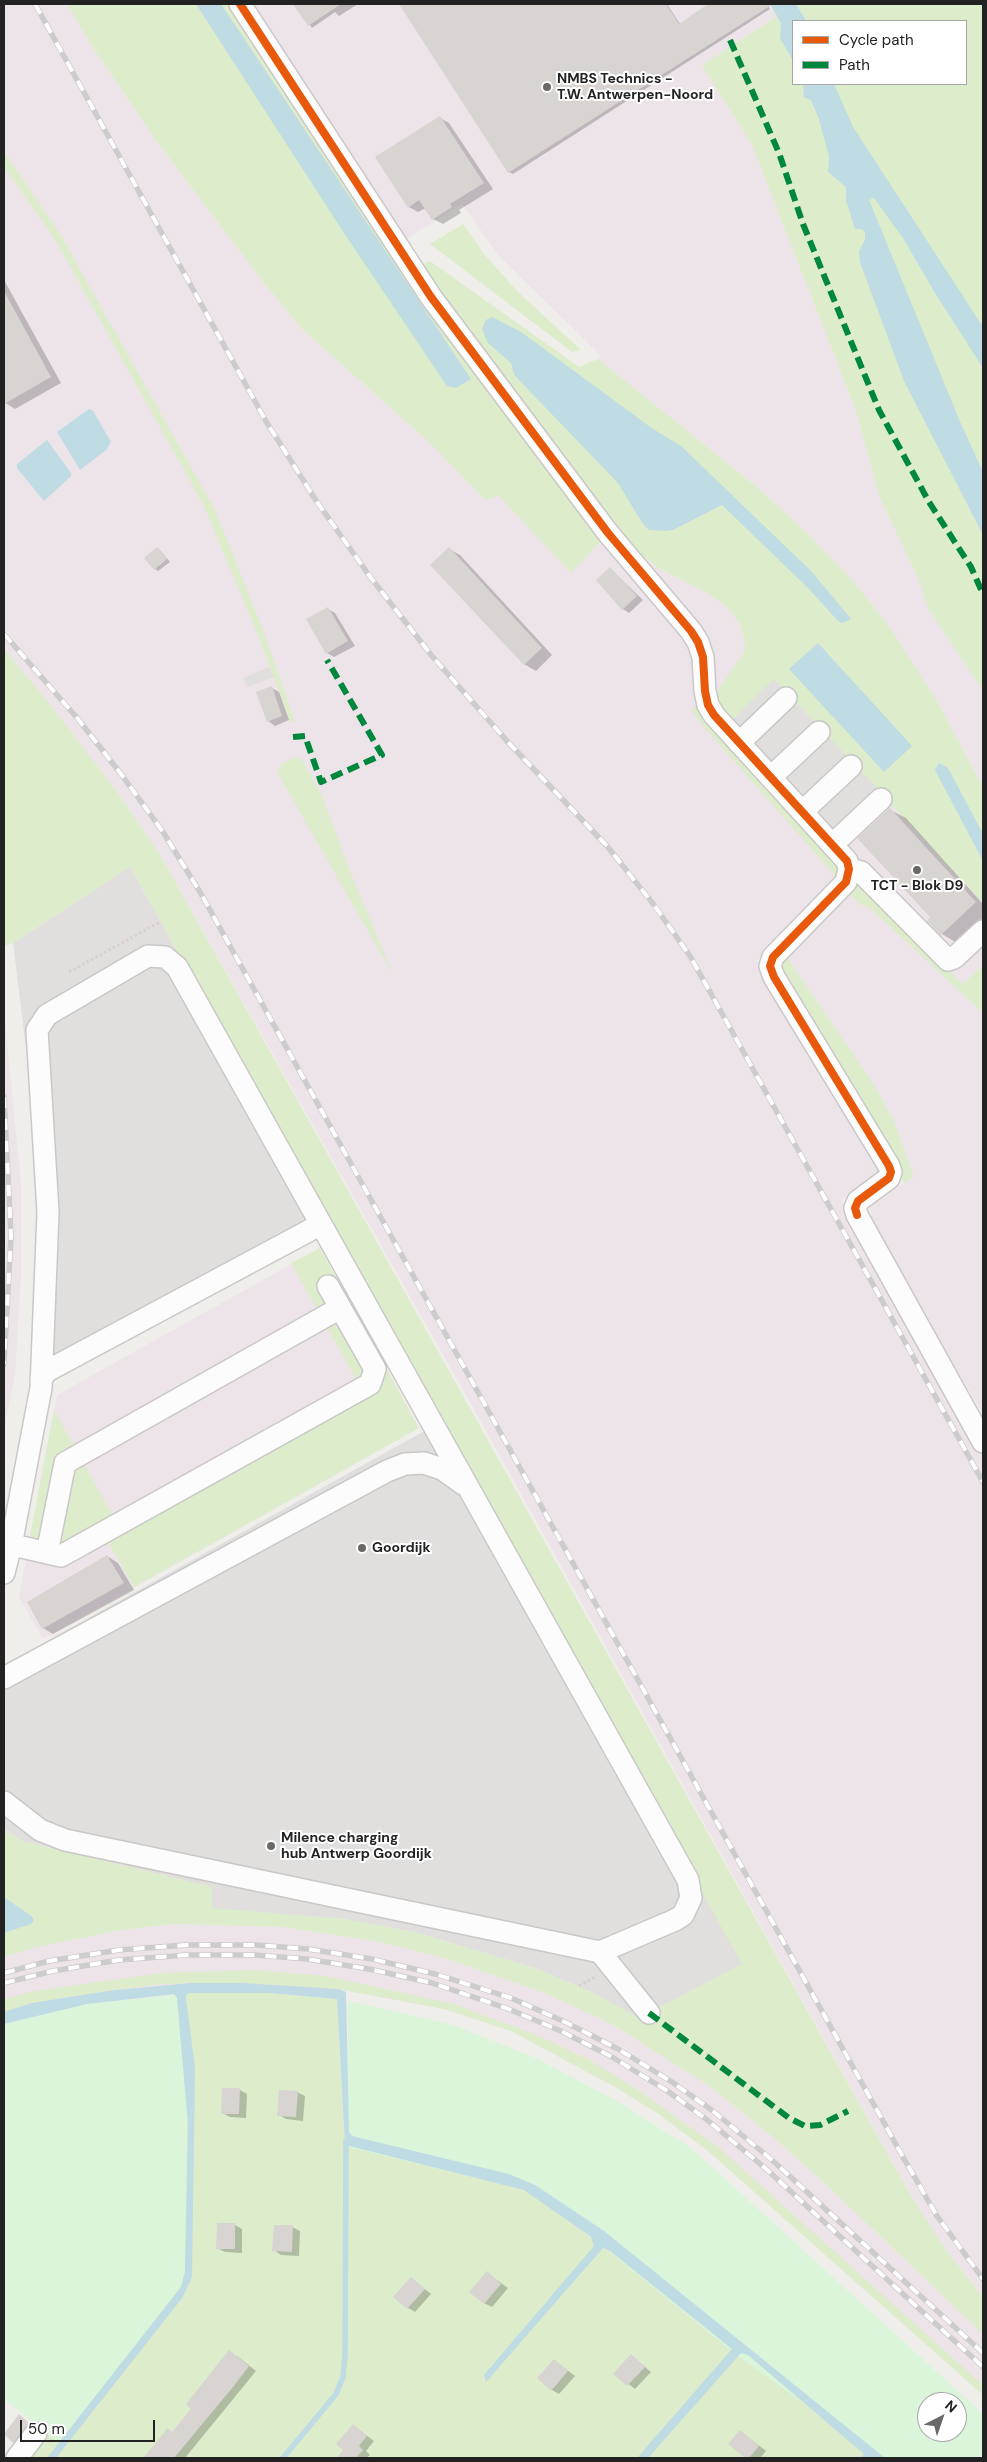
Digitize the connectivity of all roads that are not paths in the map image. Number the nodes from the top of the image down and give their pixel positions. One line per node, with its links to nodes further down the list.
1 (240, 4): 4 (street)
2 (786, 698): 4 (street)
3 (819, 732): 6 (street)
4 (739, 743): 6 (street)
5 (850, 766): 8 (street)
6 (771, 778): 8 (street)
7 (881, 799): 9 (street)
8 (803, 811): 9 (street)
9 (833, 844): 10 (street)
10 (849, 869): 11 (street); 16 (street)
11 (983, 931)
12 (325, 1231): 15 (street); 15 (street); 17 (street)
13 (328, 1286): 14 (street)
14 (340, 1308): 19 (street); 19 (street)
15 (41, 1380): 18 (street)
16 (983, 1442)
17 (471, 1494): 21 (street); 23 (street)
18 (8, 1544): 19 (street); 20 (street)
19 (47, 1553)
20 (4, 1573)
21 (4, 1678)
22 (4, 1802): 23 (street)
23 (600, 1952): 24 (street)
24 (648, 2013)
25 (36, 2433): 26 (street)
26 (17, 2458)

